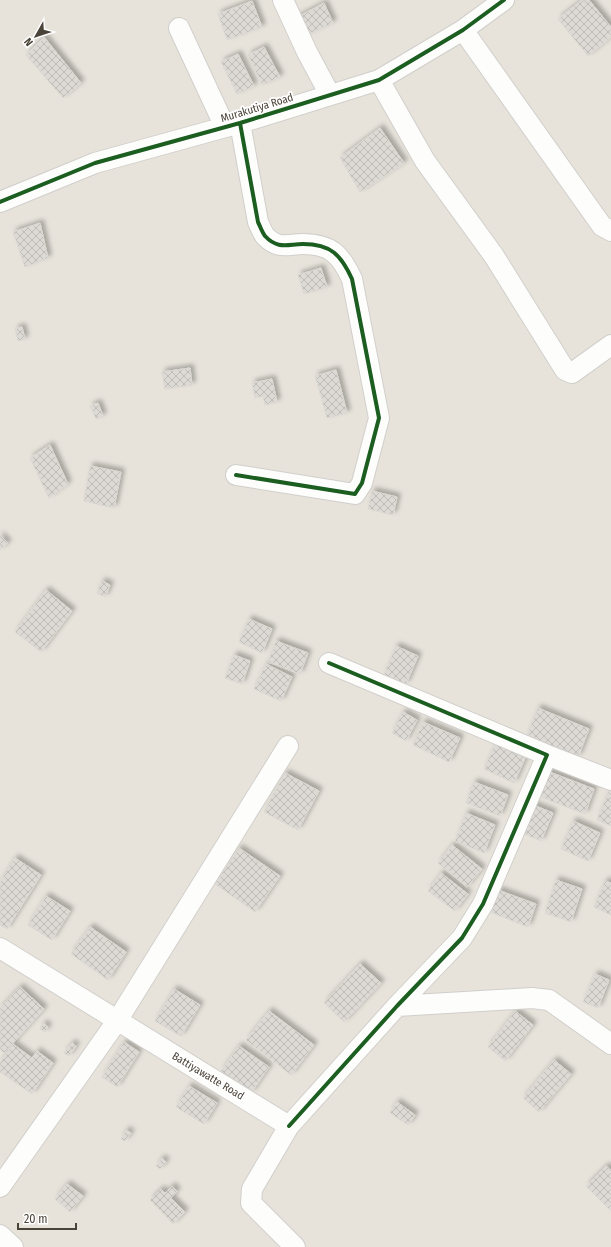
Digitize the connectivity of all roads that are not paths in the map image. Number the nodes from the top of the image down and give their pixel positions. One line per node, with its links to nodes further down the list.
1 (283, 0): 6 (street)
2 (504, 0): 4 (street, Murakutiya Road)
3 (179, 28): 7 (street)
4 (463, 30): 5 (street, Murakutiya Road); 9 (street)
5 (379, 80): 6 (street, Murakutiya Road); 10 (street)
6 (330, 95): 7 (street, Murakutiya Road)
7 (233, 125): 8 (street, Murakutiya Road); 11 (street)
8 (0, 202)
9 (611, 231)
10 (611, 344)
11 (236, 475)
12 (329, 663): 14 (street)
13 (288, 746): 18 (street)
14 (547, 755): 15 (street); 17 (street)
15 (611, 780)
16 (0, 948): 18 (street, Battiyawatte Road)
17 (397, 1006): 19 (street); 20 (street)
18 (117, 1021): 20 (street, Battiyawatte Road); 21 (street)
19 (611, 1044)
20 (289, 1126): 24 (street)
21 (0, 1187)
22 (0, 1235): 23 (street)
23 (13, 1247)
24 (295, 1247)

